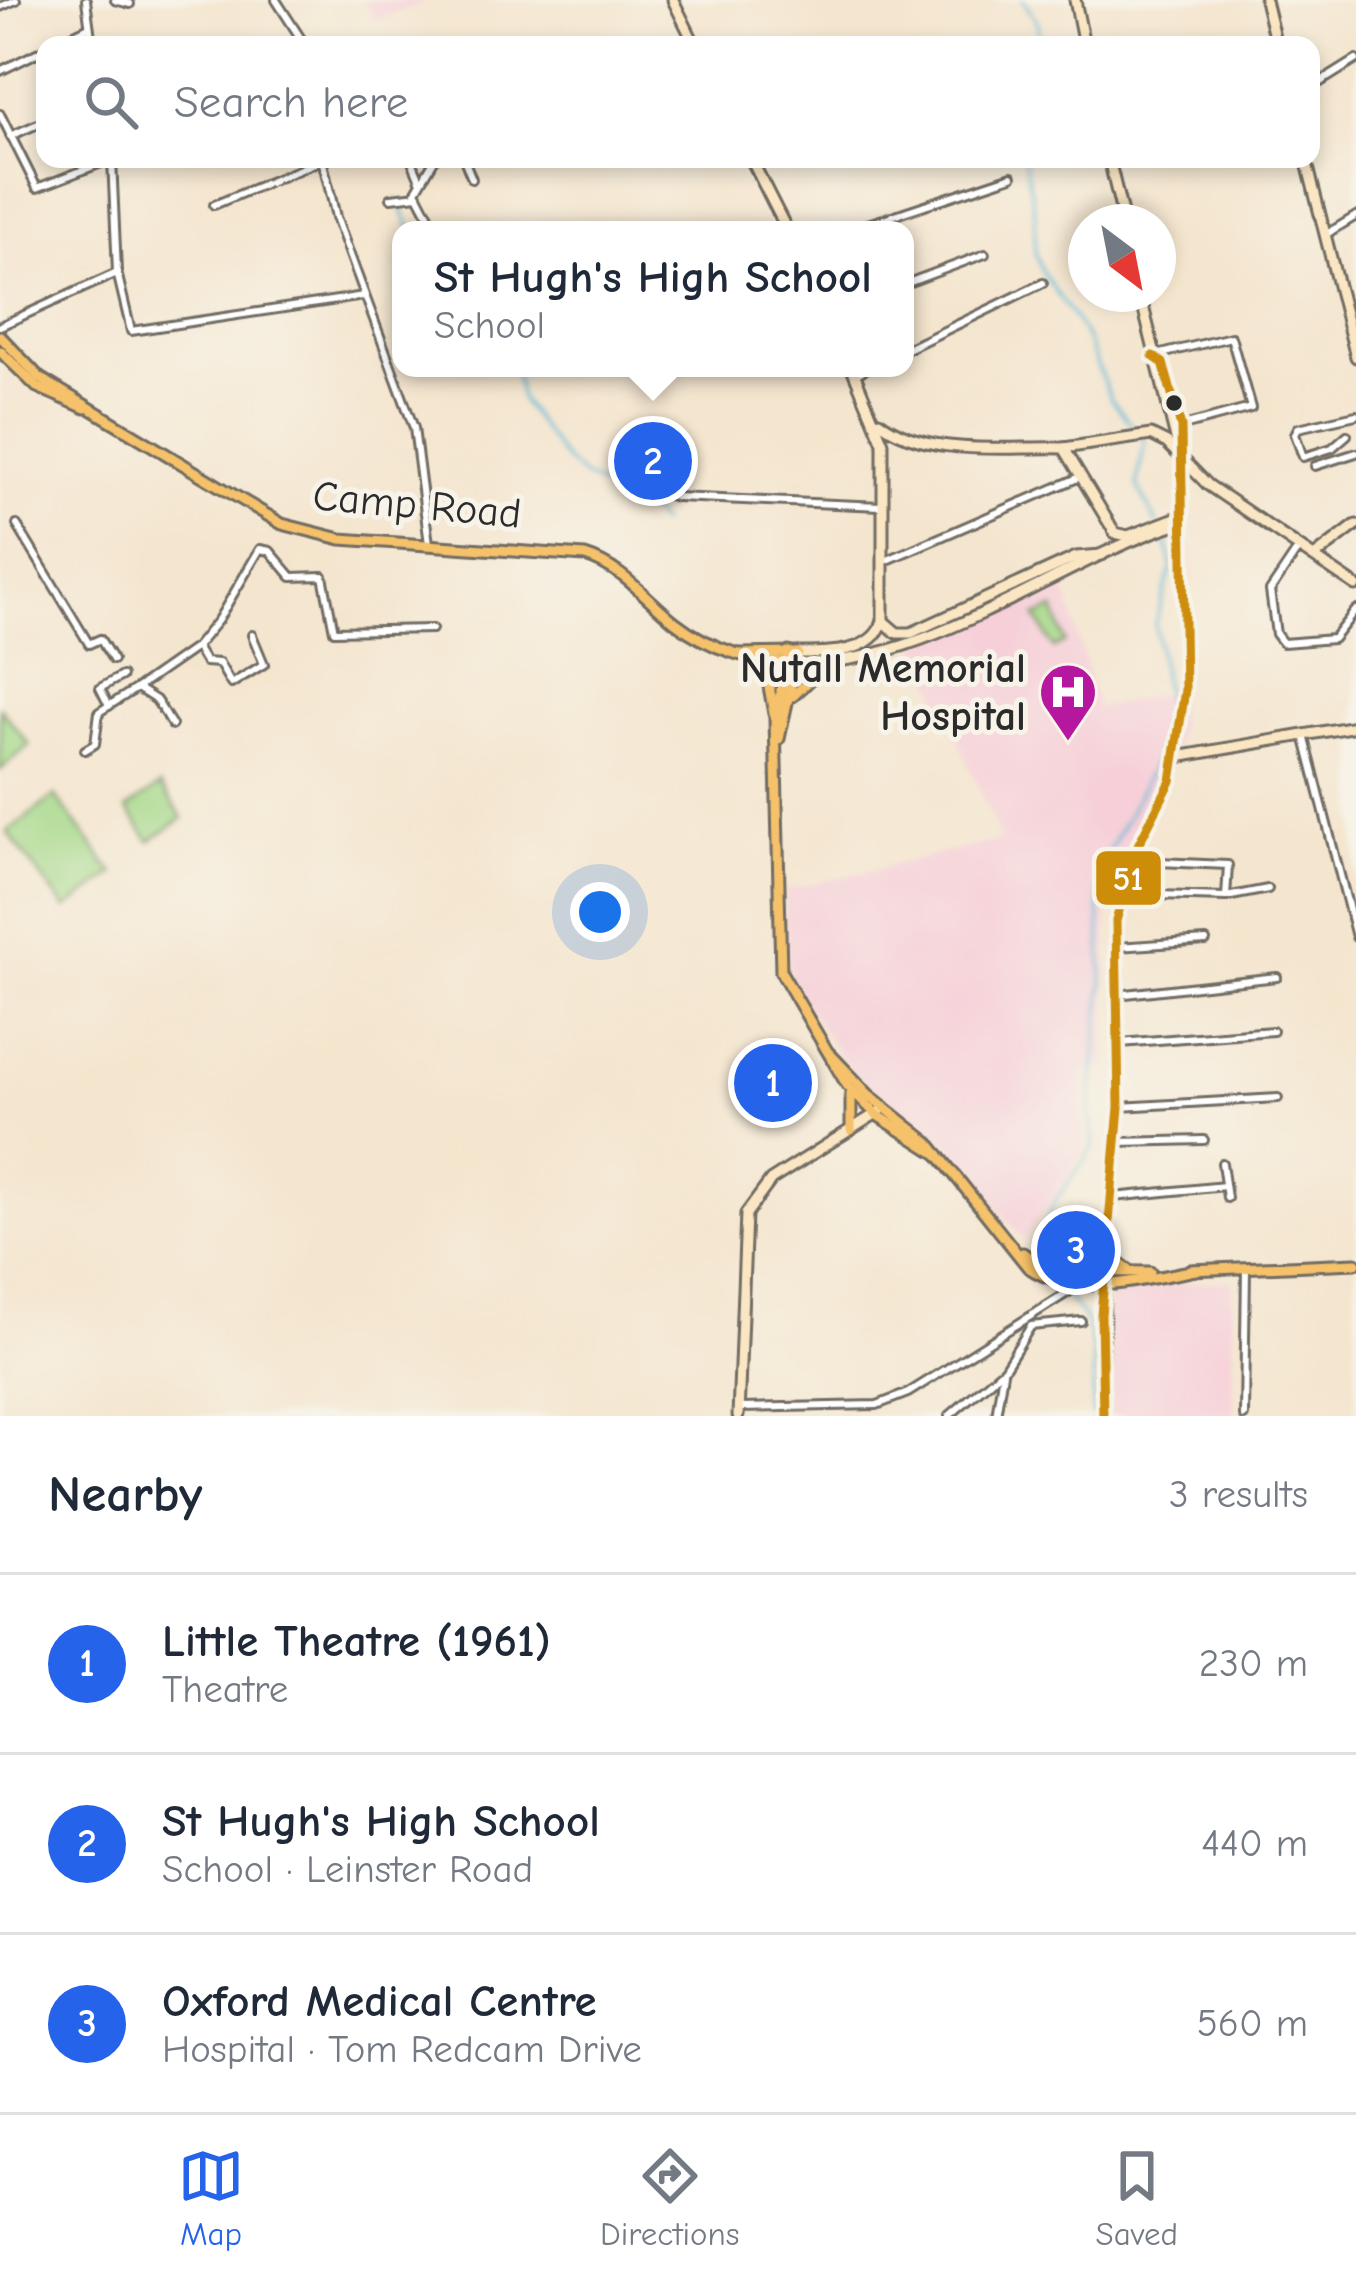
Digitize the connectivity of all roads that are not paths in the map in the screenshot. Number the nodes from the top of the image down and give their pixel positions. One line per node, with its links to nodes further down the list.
1 (16, 0): 9 (street)
2 (86, 0): 10 (street)
3 (116, 0): 8 (street)
4 (276, 0): 13 (street)
5 (673, 0): 14 (main road)
6 (1075, 0): 15 (main road)
7 (1265, 0): 16 (main road)
8 (130, 4)
9 (0, 7)
10 (89, 27): 11 (street); 12 (street)
11 (71, 36)
12 (90, 36)
13 (298, 36)
14 (690, 36)
15 (1082, 36)
16 (1274, 36)
17 (36, 53): 19 (street)
18 (1356, 60): 20 (street)
19 (0, 71)
20 (1320, 82)
21 (0, 115): 23 (street)
22 (36, 125): 23 (street)
23 (10, 136): 24 (street)
24 (89, 168)
25 (111, 168): 47 (street)
26 (303, 168): 40 (street)
27 (322, 168): 50 (street)
28 (415, 168): 36 (street)
29 (429, 168): 36 (street)
30 (468, 168): 35 (street)
31 (756, 168): 43 (main road)
32 (1111, 168): 39 (main road)
33 (1308, 168): 45 (main road)
34 (1012, 176): 44 (street)
35 (472, 179)
36 (420, 180): 37 (street)
37 (418, 195): 38 (street); 42 (street)
38 (391, 198)
39 (1120, 204)
40 (214, 205)
41 (1356, 216): 45 (street)
42 (431, 220)
43 (782, 221)
44 (877, 221)
45 (1324, 235): 57 (main road)
46 (986, 254): 48 (street)
47 (117, 272): 50 (street); 52 (street)
48 (914, 281)
49 (1043, 284): 54 (street)
50 (364, 296): 58 (street)
51 (1144, 312): 56 (main road)
52 (0, 326)
53 (0, 336): 61 (main road, Camp Road)
54 (914, 346)
55 (0, 351): 61 (main road, Camp Road)
56 (1153, 356): 63 (main road); 65 (main road); 65 (street)
57 (1356, 356)
58 (392, 370)
59 (395, 377): 82 (street)
60 (857, 377): 64 (main road)
61 (90, 410): 82 (main road, Camp Road)
62 (1356, 415): 66 (street)
63 (1167, 416): 67 (main road); 72 (main road)
64 (879, 422): 68 (main road); 71 (main road)
65 (1181, 427): 72 (main road)
66 (1346, 435)
67 (1145, 436): 69 (main road); 72 (main road)
68 (910, 440): 69 (main road); 71 (main road)
69 (1064, 448): 74 (main road)
70 (1356, 453): 73 (street)
71 (884, 459): 76 (main road)
72 (1183, 460): 77 (main road); 83 (main road)
73 (1315, 466)
74 (1084, 475): 81 (main road); 86 (street)
75 (676, 496): 75 (street); 76 (street)
76 (881, 506): 86 (main road)
77 (1179, 520): 80 (main road); 107 (main road)
78 (17, 524): 95 (street)
79 (1356, 524): 85 (main road)
80 (1159, 526): 81 (main road); 84 (main road)
81 (1115, 533): 84 (main road)
82 (429, 544): 93 (main road, Camp Road)
83 (1299, 548): 85 (main road); 88 (street)
84 (1103, 555): 89 (main road); 96 (main road)
85 (1314, 557): 87 (main road)
86 (882, 562): 89 (main road)
87 (1356, 586)
88 (1356, 610)
89 (884, 621): 94 (main road)
90 (432, 629): 92 (street)
91 (252, 635): 92 (street)
92 (196, 647): 98 (street)
93 (742, 657): 94 (main road, Camp Road); 101 (main road)
94 (793, 658): 96 (main road); 99 (main road); 101 (main road)
95 (113, 660)
96 (828, 663): 99 (main road)
97 (122, 676): 100 (street)
98 (137, 688): 100 (street); 102 (street)
99 (789, 701): 105 (main road)
100 (109, 706): 106 (street)
101 (776, 719): 105 (main road)
102 (172, 725)
103 (1356, 726): 104 (main road)
104 (1304, 735): 107 (main road); 112 (street)
105 (778, 744): 119 (main road)
106 (86, 750)
107 (1178, 757): 108 (main road)
108 (1132, 860): 110 (main road); 111 (street)
109 (1268, 889): 111 (street)
110 (1121, 894): 111 (street); 114 (main road)
111 (1226, 897)
112 (1356, 937)
113 (1206, 941): 114 (street)
114 (1117, 947): 116 (main road)
115 (1276, 977): 116 (street)
116 (1117, 995): 118 (main road)
117 (1273, 1031): 118 (street)
118 (1116, 1043): 122 (main road)
119 (830, 1054): 120 (main road); 123 (main road)
120 (847, 1085): 123 (main road); 124 (main road)
121 (1278, 1098): 122 (street)
122 (1119, 1107): 126 (main road)
123 (880, 1111): 124 (main road); 131 (main road)
124 (851, 1130): 142 (main road)
125 (1204, 1140): 126 (street)
126 (1117, 1142): 129 (main road)
127 (1222, 1163): 128 (street)
128 (1226, 1186): 129 (street); 130 (street)
129 (1113, 1197): 132 (main road)
130 (1227, 1198)
131 (997, 1229): 137 (main road); 138 (main road)
132 (1109, 1243): 136 (main road); 137 (main road)
133 (1356, 1262): 134 (main road)
134 (1246, 1268): 135 (main road); 146 (street)
135 (1196, 1270): 136 (main road); 137 (main road)
136 (1135, 1273): 137 (main road)
137 (1105, 1280): 138 (main road); 139 (main road)
138 (1082, 1284): 139 (main road); 142 (street)
139 (1101, 1315): 145 (main road)
140 (1081, 1321): 141 (street)
141 (1004, 1369): 143 (street); 144 (street)
142 (739, 1412)
143 (949, 1416)
144 (996, 1416)
145 (1103, 1416)
146 (1244, 1416)

